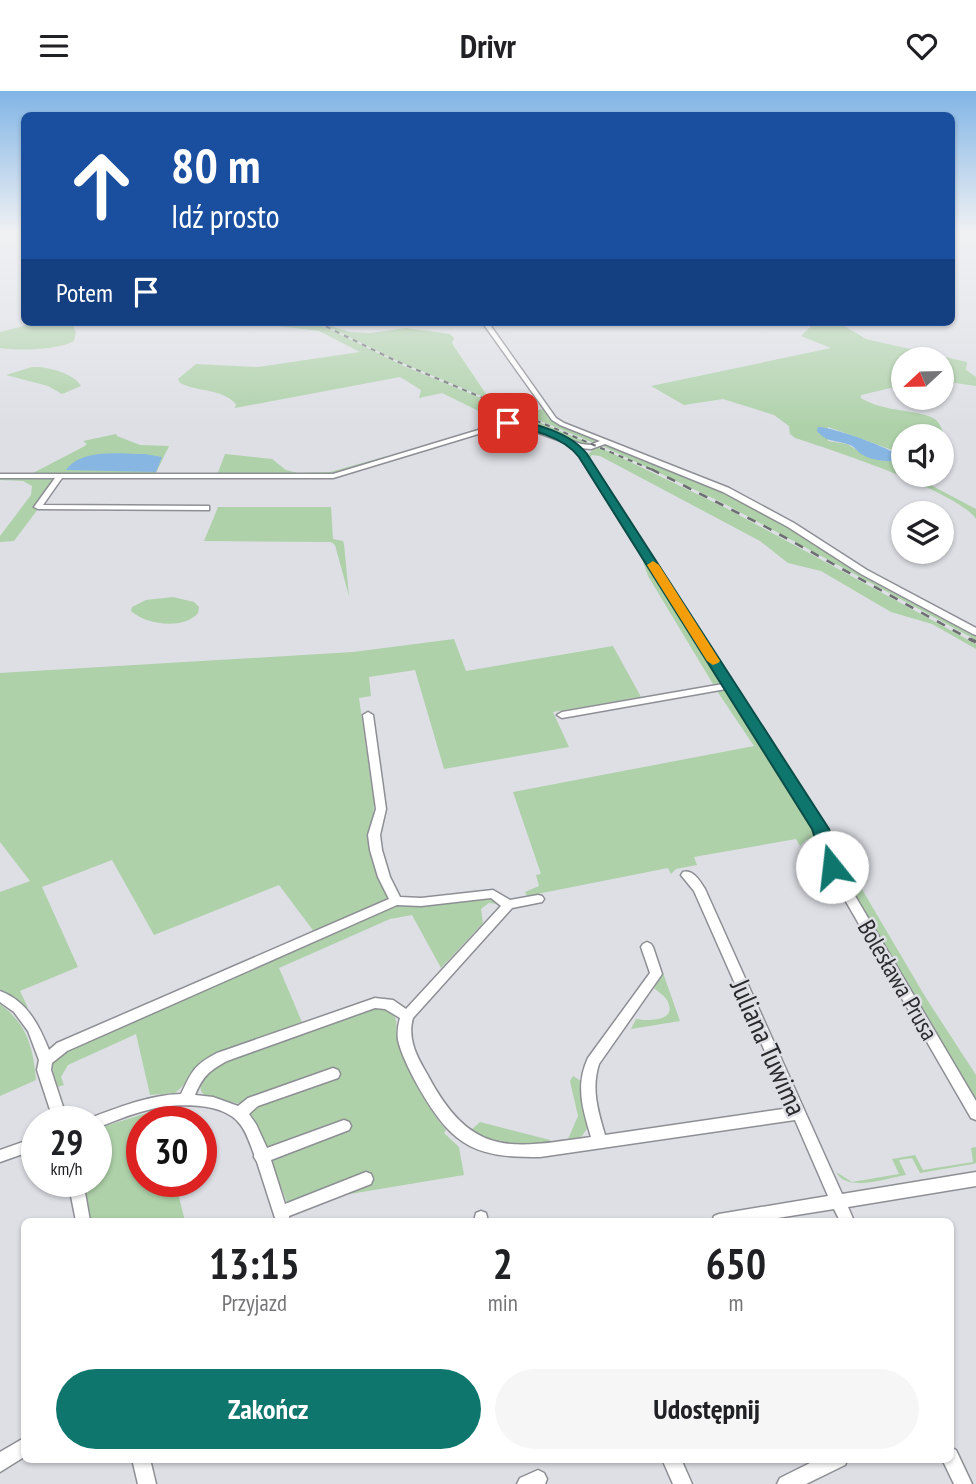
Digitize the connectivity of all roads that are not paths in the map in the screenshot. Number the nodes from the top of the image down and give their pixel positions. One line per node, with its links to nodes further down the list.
1 (488, 326): 2 (street)
2 (604, 442): 4 (street); 9 (street)
3 (575, 445): 4 (street); 5 (street, Bolesława Prusa); 7 (street)
4 (591, 447): 5 (street)
5 (584, 456): 10 (street, Bolesława Prusa)
6 (0, 475): 7 (street)
7 (60, 476): 8 (street)
8 (206, 509)
9 (976, 632)
10 (729, 686): 12 (street); 26 (street, Bolesława Prusa)
11 (368, 715): 15 (street)
12 (562, 715)
13 (687, 875): 25 (street, Juliana Tuwima)
14 (538, 899): 16 (street)
15 (396, 901): 16 (street); 20 (street)
16 (508, 905): 19 (street)
17 (646, 947): 29 (street)
18 (0, 996): 20 (street)
19 (407, 1016): 22 (street); 29 (street)
20 (46, 1060): 23 (street)
21 (333, 1074): 24 (street)
22 (185, 1100): 24 (street); 27 (street)
23 (56, 1106)
24 (239, 1113): 32 (street)
25 (799, 1113): 29 (street); 36 (street, Juliana Tuwima)
26 (976, 1114)
27 (112, 1116)
28 (344, 1126): 32 (street)
29 (600, 1143)
30 (21, 1149): 31 (street)
31 (0, 1156)
32 (261, 1157): 37 (street)
33 (366, 1179): 37 (street)
34 (976, 1179): 36 (street)
35 (78, 1197): 38 (street)
36 (839, 1202): 39 (street); 40 (street, Juliana Tuwima)
37 (281, 1217)
38 (82, 1218)
39 (738, 1218)
40 (846, 1218)
41 (21, 1449): 42 (street)
42 (0, 1462)
43 (143, 1463): 47 (street)
44 (673, 1463): 48 (street)
45 (831, 1463): 49 (street)
46 (953, 1463): 50 (street)
47 (147, 1484)
48 (683, 1484)
49 (786, 1484)
50 (963, 1484)

